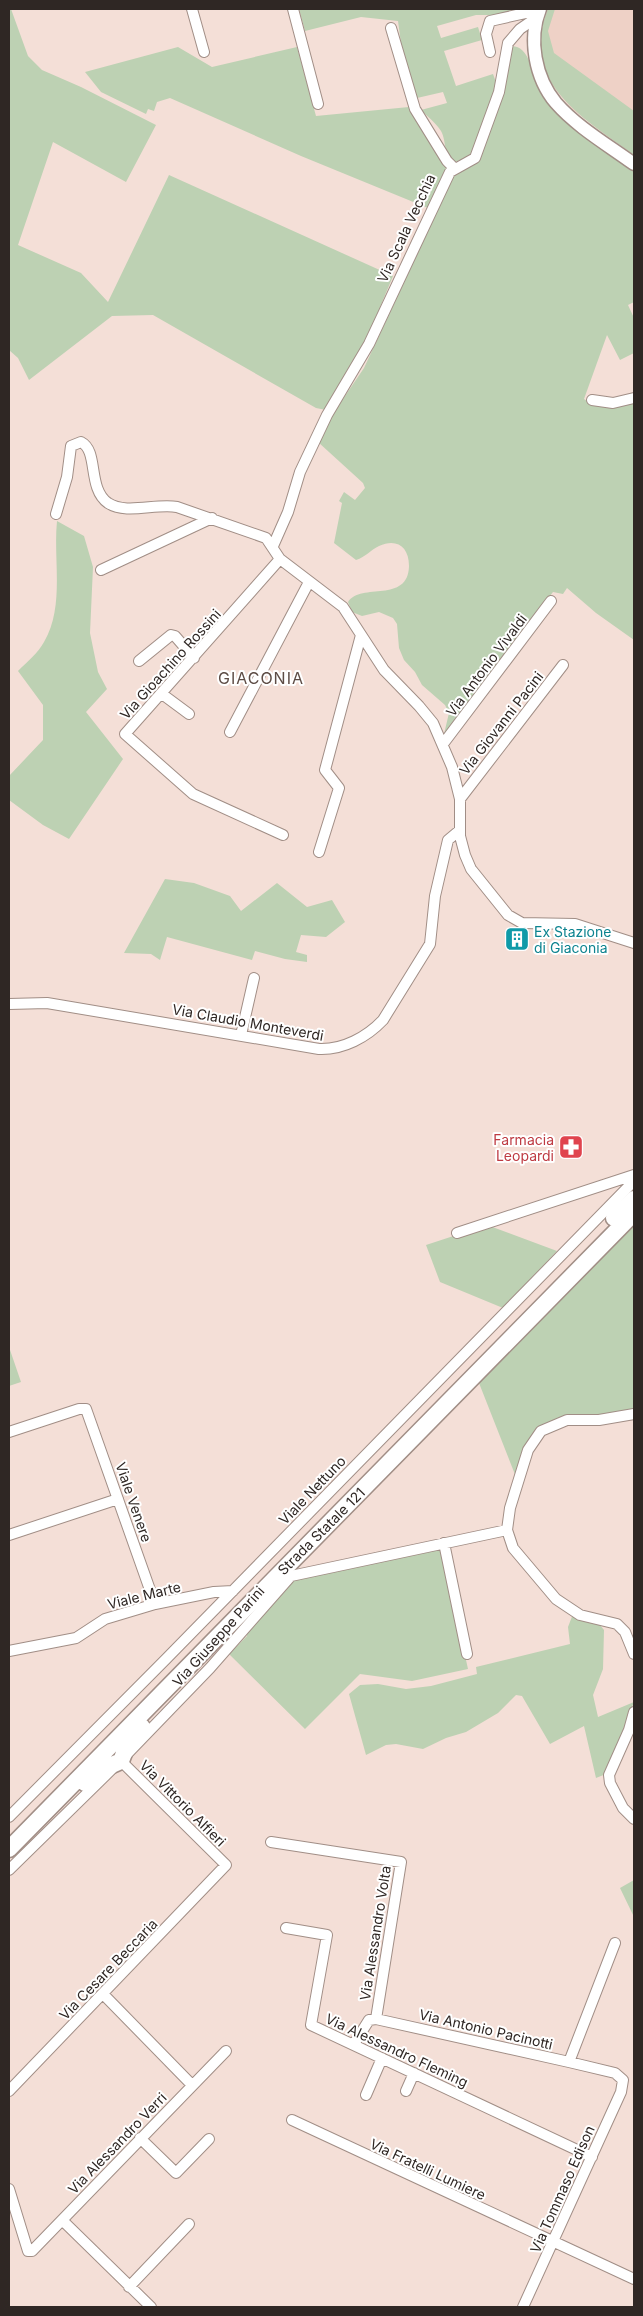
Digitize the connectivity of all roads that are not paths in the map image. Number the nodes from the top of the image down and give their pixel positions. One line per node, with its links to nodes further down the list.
1 (192, 9): 5 (street)
2 (293, 9): 7 (street)
3 (539, 12): 6 (street); 8 (street); 9 (street, Via Scala Vecchia)
4 (391, 28): 9 (street)
5 (204, 52)
6 (490, 52)
7 (318, 104)
8 (634, 164)
9 (454, 168): 14 (street, Via Scala Vecchia)
10 (634, 398): 11 (street)
11 (592, 400)
12 (56, 514): 13 (street)
13 (212, 518): 14 (street); 16 (street)
14 (272, 546): 15 (street)
15 (280, 559): 17 (street); 20 (street, Via Gioachino Rossini)
16 (101, 570)
17 (309, 582): 19 (street); 25 (street)
18 (551, 601): 26 (street, Via Antonio Vivaldi)
19 (361, 635): 26 (street); 30 (street)
20 (194, 658): 21 (street); 23 (street, Via Gioachino Rossini)
21 (139, 661)
22 (564, 665): 27 (street, Via Giovanni Pacini)
23 (162, 694): 24 (street); 29 (street, Via Gioachino Rossini)
24 (188, 714)
25 (230, 732)
26 (443, 744): 27 (street)
27 (460, 799): 28 (street)
28 (460, 830): 31 (street); 34 (street, Via Claudio Monteverdi)
29 (283, 835)
30 (319, 852)
31 (634, 943)
32 (254, 978): 34 (street)
33 (9, 1004): 34 (street, Via Claudio Monteverdi)
34 (241, 1035)
35 (634, 1175): 38 (street)
36 (634, 1181): 45 (street, Viale Nettuno)
37 (632, 1203): 47 (main road, Strada Statale 121); 56 (main road, Strada Statale 121)
38 (457, 1233)
39 (634, 1414): 42 (street)
40 (9, 1432): 41 (street, Viale Venere)
41 (118, 1499): 43 (street); 46 (street, Viale Venere)
42 (507, 1530): 44 (street, Via Giuseppe Parini); 50 (street)
43 (9, 1535)
44 (444, 1543): 49 (street); 52 (street, Via Giuseppe Parini)
45 (233, 1591): 46 (street, Viale Marte); 53 (street, Viale Nettuno)
46 (155, 1604): 48 (street, Viale Marte)
47 (211, 1643): 52 (main road); 55 (main road, Strada Statale 121)
48 (9, 1651)
49 (467, 1654)
50 (634, 1654)
51 (634, 1712): 54 (street)
52 (121, 1761): 55 (main road); 59 (street, Via Vittorio Alfieri); 60 (street, Via Giuseppe Parini)
53 (9, 1817)
54 (634, 1819)
55 (36, 1821): 58 (main road, Strada Statale 121)
56 (9, 1834)
57 (272, 1842): 64 (street, Via Alessandro Volta)
58 (9, 1849)
59 (226, 1865): 63 (street, Via Cesare Beccaria)
60 (9, 1870)
61 (286, 1928): 65 (street, Via Alessandro Fleming)
62 (615, 1943): 68 (street)
63 (103, 1994): 71 (street); 72 (street, Via Cesare Beccaria)
64 (376, 2019): 65 (street); 68 (street, Via Antonio Pacinotti)
65 (354, 2044): 67 (street, Via Alessandro Fleming)
66 (226, 2051): 71 (street, Via Alessandro Verri)
67 (382, 2058): 69 (street, Via Alessandro Fleming); 74 (street)
68 (569, 2062): 70 (street, Via Antonio Pacinotti)
69 (414, 2073): 73 (street); 78 (street, Via Alessandro Fleming)
70 (623, 2080): 78 (street, Via Tommaso Edison)
71 (192, 2085): 76 (street, Via Alessandro Verri)
72 (9, 2091)
73 (406, 2091)
74 (366, 2095)
75 (292, 2120): 82 (street, Via Fratelli Lumiere)
76 (140, 2138): 77 (street); 80 (street, Via Alessandro Verri)
77 (209, 2139)
78 (592, 2157): 82 (street, Via Tommaso Edison)
79 (9, 2189): 80 (street, Via Alessandro Verri)
80 (62, 2220): 84 (street)
81 (189, 2224): 84 (street)
82 (554, 2242): 83 (street, Via Fratelli Lumiere); 86 (street, Via Tommaso Edison)
83 (634, 2279)
84 (130, 2287): 85 (street)
85 (144, 2305)
86 (523, 2307)

